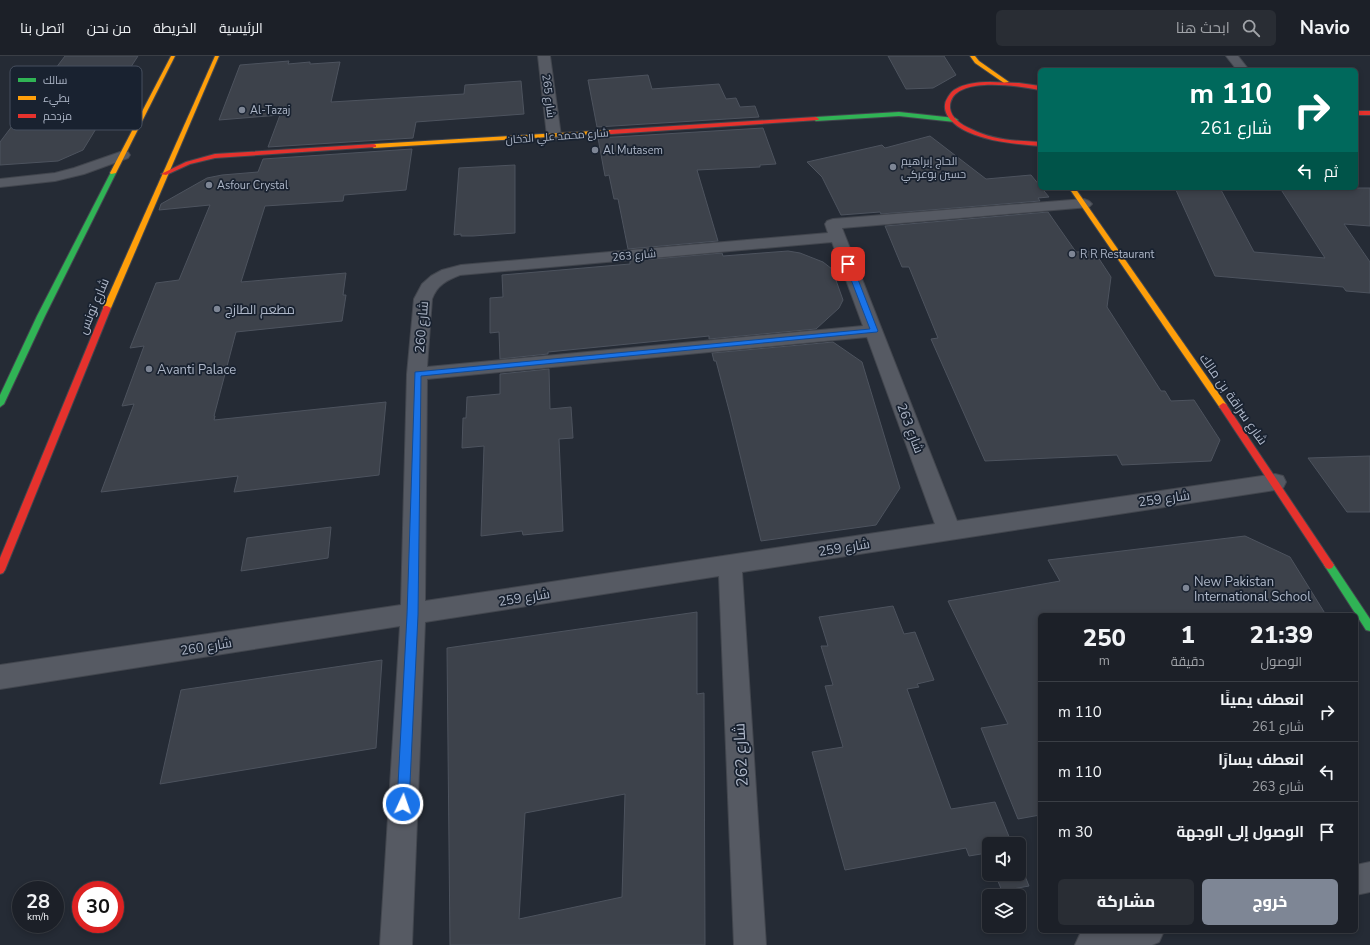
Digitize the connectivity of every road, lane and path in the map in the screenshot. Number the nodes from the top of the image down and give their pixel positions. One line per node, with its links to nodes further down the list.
1 (174, 56): 13 (street)
2 (217, 56): 19 (street, شارع تونس)
3 (544, 56): 16 (street, شارع 265)
4 (1232, 56): 5 (street)
5 (1241, 68)
6 (974, 70): 7 (street); 7 (street); 14 (street)
7 (1006, 82): 8 (street)
8 (1038, 88)
9 (927, 107): 12 (street, شارع محمد علي الدخان)
10 (1358, 112): 11 (street)
11 (1370, 113)
12 (899, 114): 14 (street, شارع محمد علي الدخان); 16 (street, شارع محمد علي الدخان)
13 (142, 118)
14 (955, 120): 17 (street)
15 (136, 130): 21 (street)
16 (554, 136): 22 (street, شارع محمد علي الدخان)
17 (1011, 142): 18 (street); 20 (street)
18 (1038, 144)
19 (183, 150): 22 (street, شارع محمد علي الدخان); 23 (street, شارع تونس)
20 (1028, 152)
21 (123, 155): 24 (street); 26 (street)
22 (215, 156): 23 (street, شارع محمد علي الدخان)
23 (164, 174): 37 (street, شارع تونس)
24 (55, 177): 25 (street); 26 (street)
25 (0, 183)
26 (106, 186): 33 (street)
27 (1074, 190): 28 (street, شارع سراقة بن مالك)
28 (1084, 204): 29 (street); 34 (street, شارع سراقة بن مالك)
29 (835, 230): 30 (street, شارع 263); 31 (street, شارع 263)
30 (433, 282): 32 (street, شارع 260)
31 (874, 331): 32 (street); 35 (street, شارع 263)
32 (417, 374): 38 (street, شارع 260)
33 (0, 404)
34 (1275, 482): 35 (street, شارع 259); 39 (street, شارع سراقة بن مالك)
35 (949, 530): 36 (street, شارع 259)
36 (730, 565): 38 (street, شارع 259); 45 (street, شارع 262)
37 (0, 570)
38 (412, 615): 40 (street, شارع 260); 44 (street, شارع 260)
39 (1370, 627)
40 (0, 677)
41 (1370, 877): 42 (street)
42 (1358, 880)
43 (1140, 933): 46 (street)
44 (396, 945)
45 (750, 945)
46 (1091, 945)

